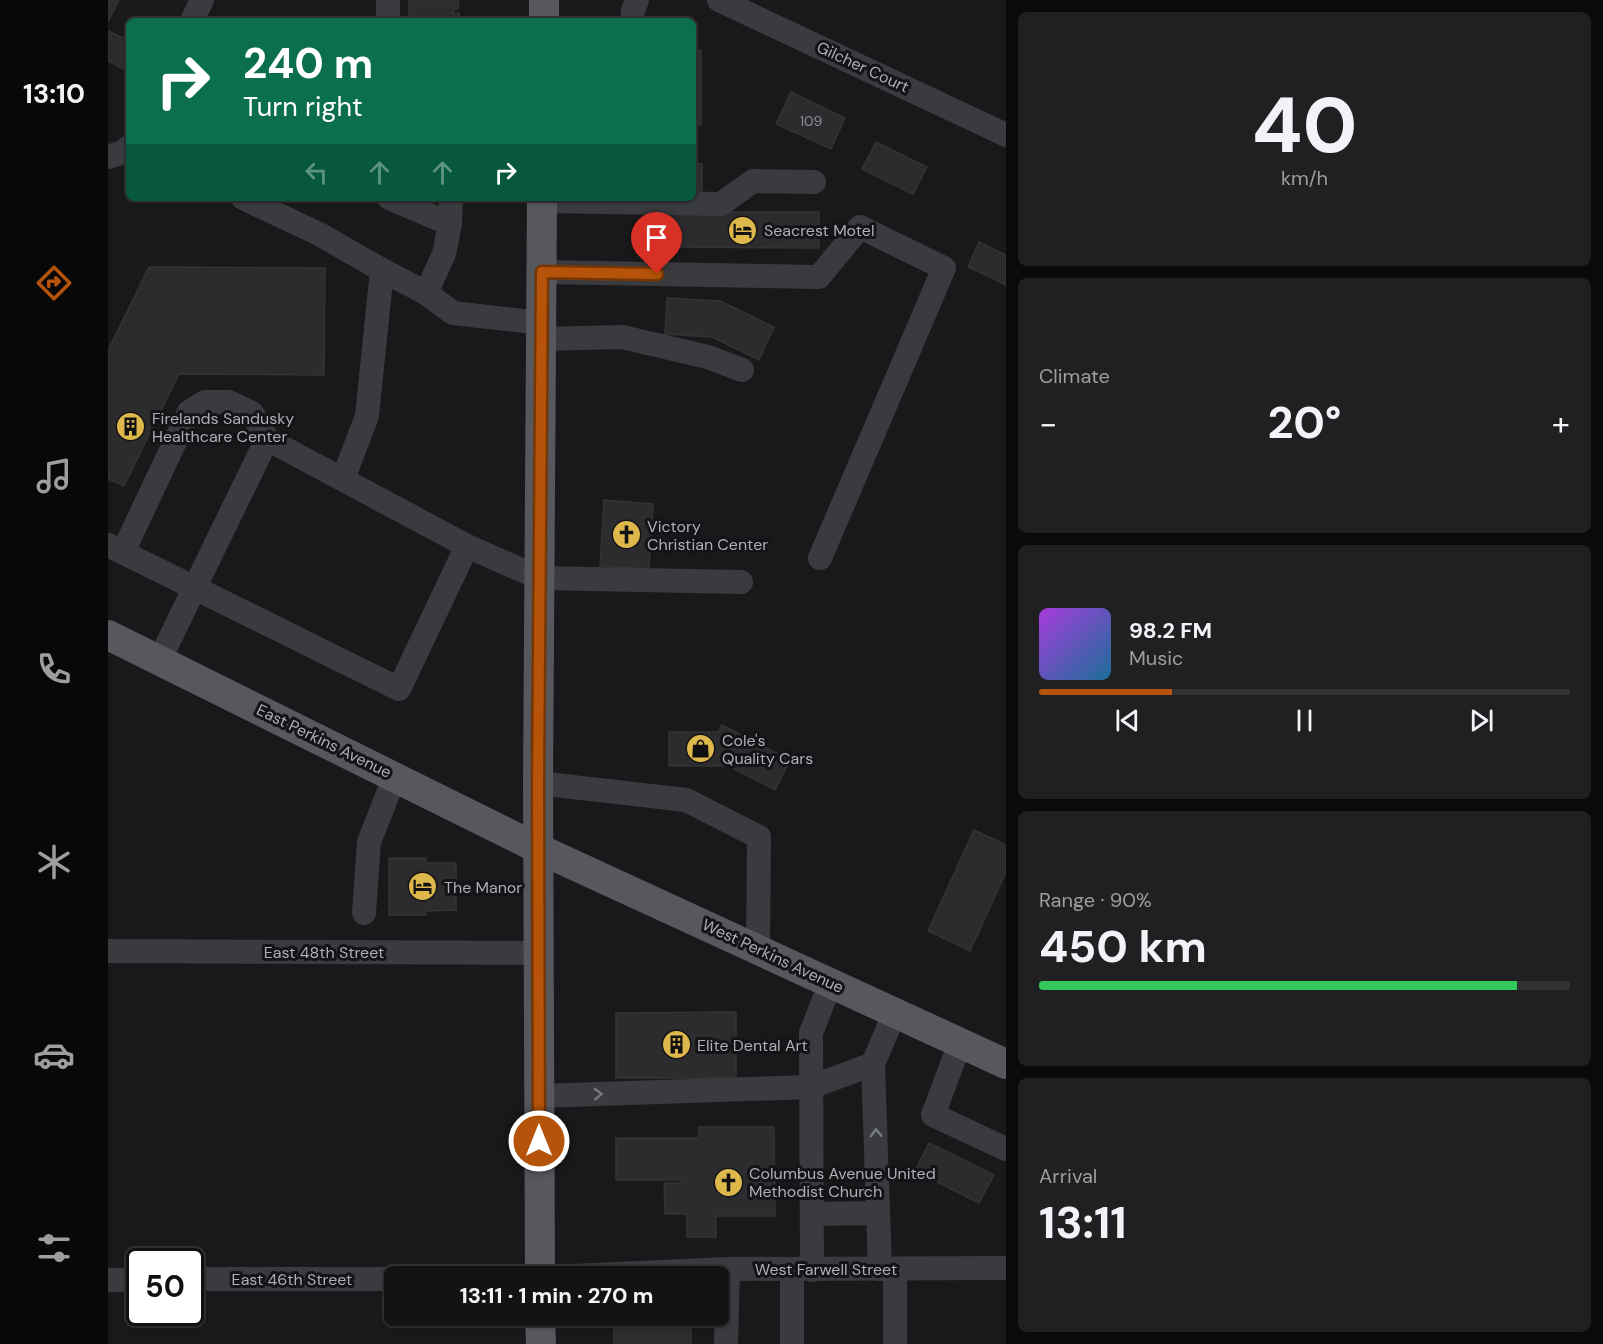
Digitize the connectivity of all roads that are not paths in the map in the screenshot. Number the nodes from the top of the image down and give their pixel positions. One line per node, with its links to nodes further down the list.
1 (202, 0): 6 (street)
2 (388, 0): 7 (street)
3 (544, 0): 8 (main road)
4 (637, 0): 9 (street)
5 (719, 0): 10 (street, Gilcher Court)
6 (193, 18)
7 (388, 18)
8 (544, 18)
9 (633, 18)
10 (1006, 135)
11 (126, 150): 12 (street)
12 (108, 157)
13 (814, 182): 18 (street)
14 (249, 201): 20 (street)
15 (396, 201): 19 (street)
16 (451, 201): 19 (street)
17 (542, 201): 21 (main road)
18 (587, 201)
19 (450, 224): 22 (street)
20 (382, 270): 22 (street); 26 (street)
21 (542, 272): 23 (main road); 29 (street)
22 (426, 294): 23 (street)
23 (541, 331): 24 (street); 30 (main road)
24 (742, 370)
25 (267, 439): 26 (street); 28 (street); 32 (street)
26 (343, 479): 27 (street)
27 (467, 546): 30 (street); 32 (street)
28 (116, 548): 32 (street)
29 (820, 558)
30 (539, 578): 31 (street); 36 (main road)
31 (741, 582)
32 (196, 587): 34 (street)
33 (108, 636): 34 (main road, East Perkins Avenue)
34 (159, 661): 35 (main road, East Perkins Avenue)
35 (395, 777): 37 (main road, East Perkins Avenue); 38 (street)
36 (538, 783): 37 (main road); 39 (street)
37 (539, 849): 39 (main road, West Perkins Avenue); 41 (main road)
38 (364, 913)
39 (758, 949): 42 (main road, West Perkins Avenue)
40 (108, 951): 41 (street, East 48th Street)
41 (539, 953): 48 (main road)
42 (831, 982): 43 (main road, West Perkins Avenue); 47 (street)
43 (895, 1012): 44 (main road, West Perkins Avenue); 45 (street)
44 (960, 1043): 46 (main road, West Perkins Avenue); 49 (street)
45 (873, 1064): 47 (street); 50 (street, one-way to 45)
46 (1006, 1064)
47 (811, 1087): 48 (street, one-way to 47); 51 (street)
48 (539, 1096): 53 (main road)
49 (1006, 1149)
50 (878, 1213): 51 (street); 55 (street)
51 (812, 1214): 56 (street)
52 (1005, 1263): 55 (street, West Farwell Street)
53 (540, 1266)
54 (729, 1269): 56 (street, West Farwell Street)
55 (887, 1269): 56 (street, West Farwell Street); 66 (street)
56 (802, 1270): 65 (street)
57 (204, 1279): 58 (street, East 46th Street)
58 (384, 1279)
59 (108, 1280): 60 (street)
60 (126, 1280)
61 (540, 1326): 63 (main road)
62 (726, 1326): 64 (street)
63 (541, 1344)
64 (726, 1344)
65 (792, 1344)
66 (895, 1344)

